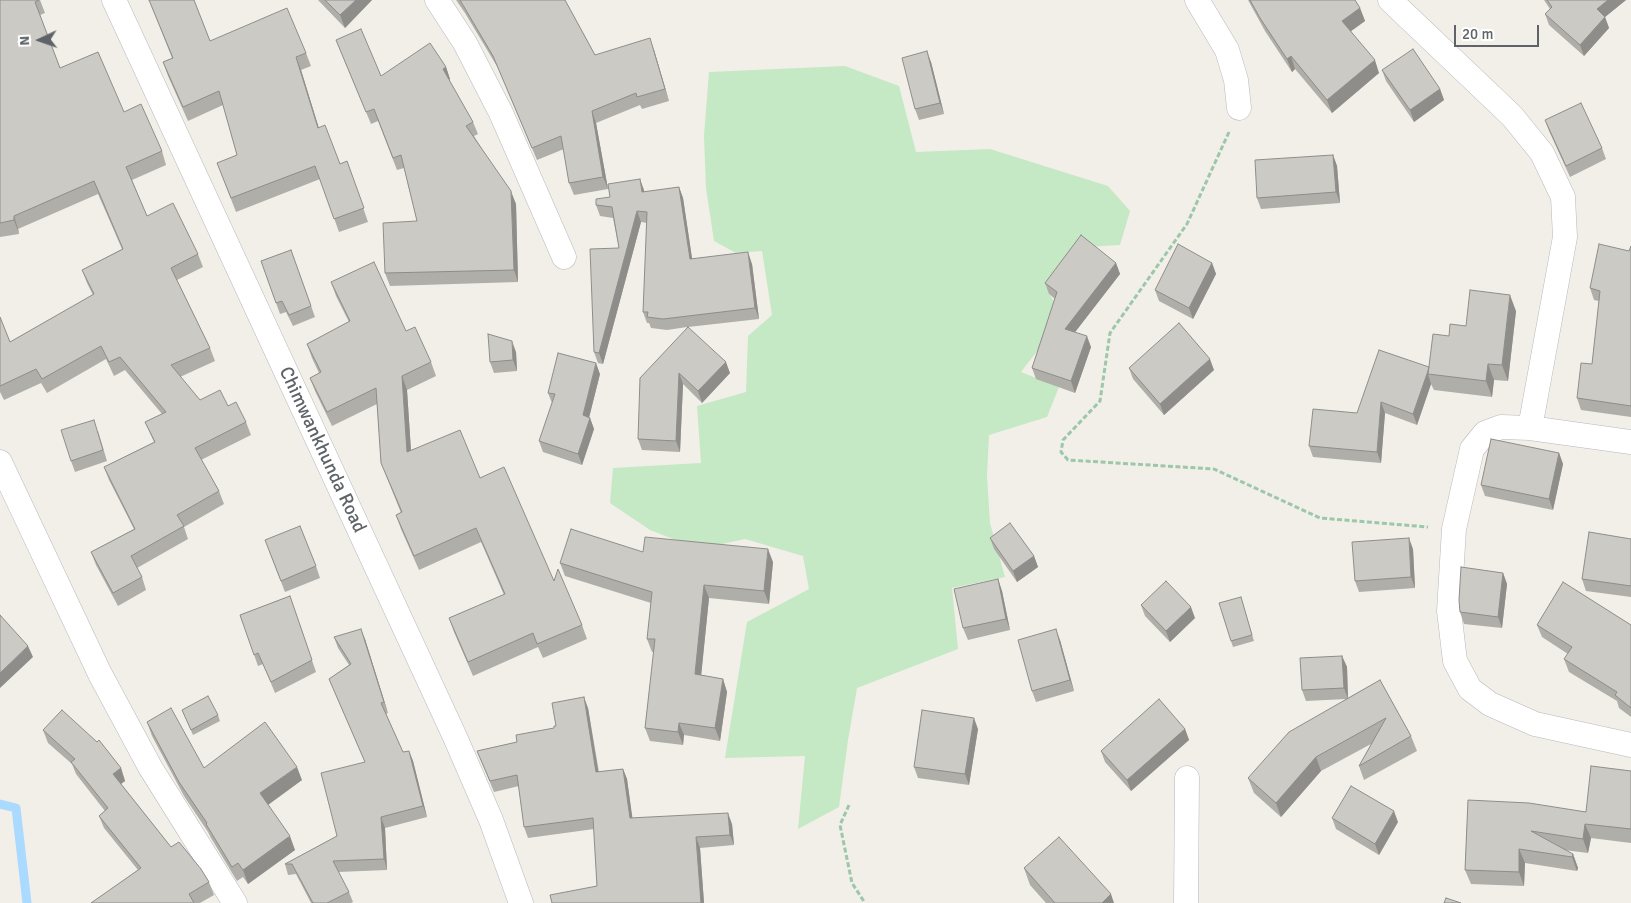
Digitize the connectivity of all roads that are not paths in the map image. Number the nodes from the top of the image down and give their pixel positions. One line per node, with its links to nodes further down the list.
1 (114, 0): 13 (street, Chimwankhunda Road)
2 (437, 0): 6 (street)
3 (1197, 0): 5 (street)
4 (1390, 0): 7 (street)
5 (1239, 108)
6 (564, 257)
7 (1530, 428): 8 (street); 10 (street)
8 (1631, 442)
9 (0, 462): 12 (street)
10 (1631, 744)
11 (1188, 778): 14 (street)
12 (235, 903)
13 (522, 903)
14 (1186, 903)

